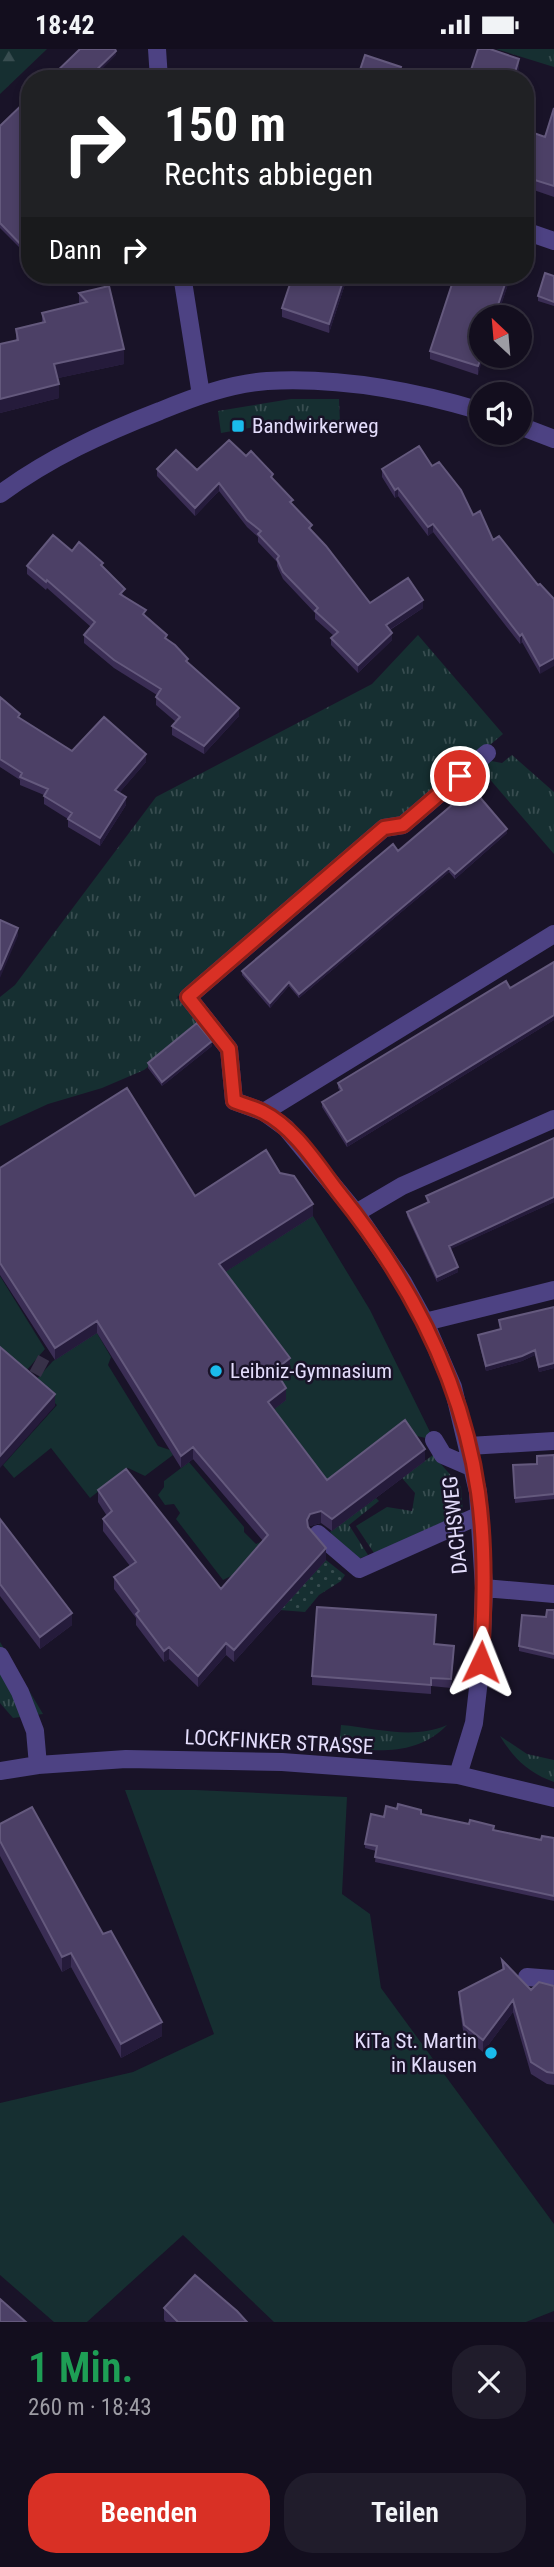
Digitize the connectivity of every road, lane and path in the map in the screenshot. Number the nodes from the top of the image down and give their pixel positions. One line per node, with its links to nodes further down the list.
1 (157, 49): 2 (street)
2 (158, 70)
3 (534, 233): 4 (street)
4 (553, 238)
5 (183, 284): 6 (street)
6 (201, 394): 7 (street); 10 (street)
7 (469, 408)
8 (532, 431): 9 (street)
9 (554, 439)
10 (0, 494)
11 (486, 753): 13 (street, DACHSWEG)
12 (554, 934): 13 (street)
13 (264, 1112): 15 (street, DACHSWEG)
14 (554, 1119): 15 (street)
15 (356, 1213): 17 (street, DACHSWEG)
16 (554, 1290): 17 (street)
17 (425, 1322): 20 (street, DACHSWEG)
18 (434, 1440): 21 (street)
19 (554, 1441): 20 (street)
20 (469, 1447): 21 (street, DACHSWEG)
21 (473, 1468): 22 (street, DACHSWEG)
22 (480, 1515): 23 (street); 24 (street, DACHSWEG)
23 (318, 1534)
24 (484, 1588): 25 (street); 29 (street, DACHSWEG)
25 (554, 1594)
26 (0, 1656): 27 (street)
27 (38, 1765): 28 (street, LOCKFINKER STRASSE); 29 (street, LOCKFINKER STRASSE)
28 (0, 1771)
29 (458, 1775): 30 (street, LOCKFINKER STRASSE)
30 (554, 1798)
31 (527, 1976): 32 (street)
32 (554, 1979)

